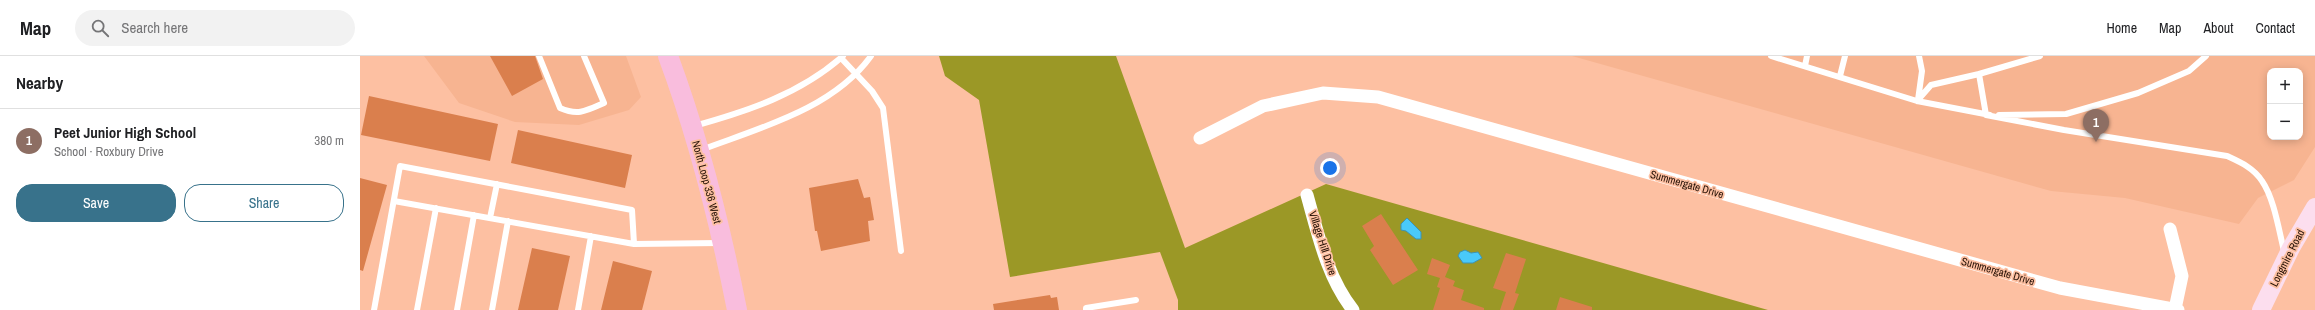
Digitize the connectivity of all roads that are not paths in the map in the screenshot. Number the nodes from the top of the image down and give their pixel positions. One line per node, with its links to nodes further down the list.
1 (539, 56): 2 (lane)
2 (584, 56)
3 (668, 56): 18 (main road, North Loop 336 West)
4 (871, 56): 13 (lane)
5 (1771, 56): 12 (lane)
6 (1807, 56): 12 (lane)
7 (1845, 56): 15 (lane)
8 (1920, 56): 16 (lane)
9 (2040, 56): 14 (lane)
10 (2206, 56): 17 (lane)
11 (842, 57): 13 (lane); 18 (lane)
12 (1805, 66): 15 (lane)
13 (856, 73): 20 (lane); 33 (lane)
14 (1979, 74): 16 (lane); 17 (lane)
15 (1840, 76): 16 (lane)
16 (1917, 101): 17 (lane)
17 (1986, 115): 34 (lane)
18 (692, 127): 20 (main road, North Loop 336 West)
19 (1200, 138): 44 (street, Summergate Drive)
20 (699, 151): 31 (main road, North Loop 336 West)
21 (497, 184): 23 (lane); 27 (lane); 32 (lane)
22 (1307, 195): 43 (street, Village Hill Drive)
23 (394, 201): 25 (lane); 36 (lane)
24 (2315, 207): 34 (main road, Longmire Road)
25 (436, 208): 26 (lane); 37 (lane)
26 (474, 215): 27 (lane); 38 (lane)
27 (490, 218): 28 (lane)
28 (508, 221): 30 (lane); 39 (lane)
29 (2170, 229): 44 (street)
30 (591, 236): 32 (lane); 40 (lane)
31 (724, 243): 32 (lane); 41 (main road, North Loop 336 West)
32 (634, 244)
33 (902, 251)
34 (2286, 259): 45 (main road, Longmire Road)
35 (1136, 300): 42 (lane)
36 (374, 310)
37 (417, 310)
38 (457, 310)
39 (492, 310)
40 (578, 310)
41 (737, 310)
42 (1086, 310)
43 (1353, 310)
44 (2177, 310)
45 (2261, 310)

